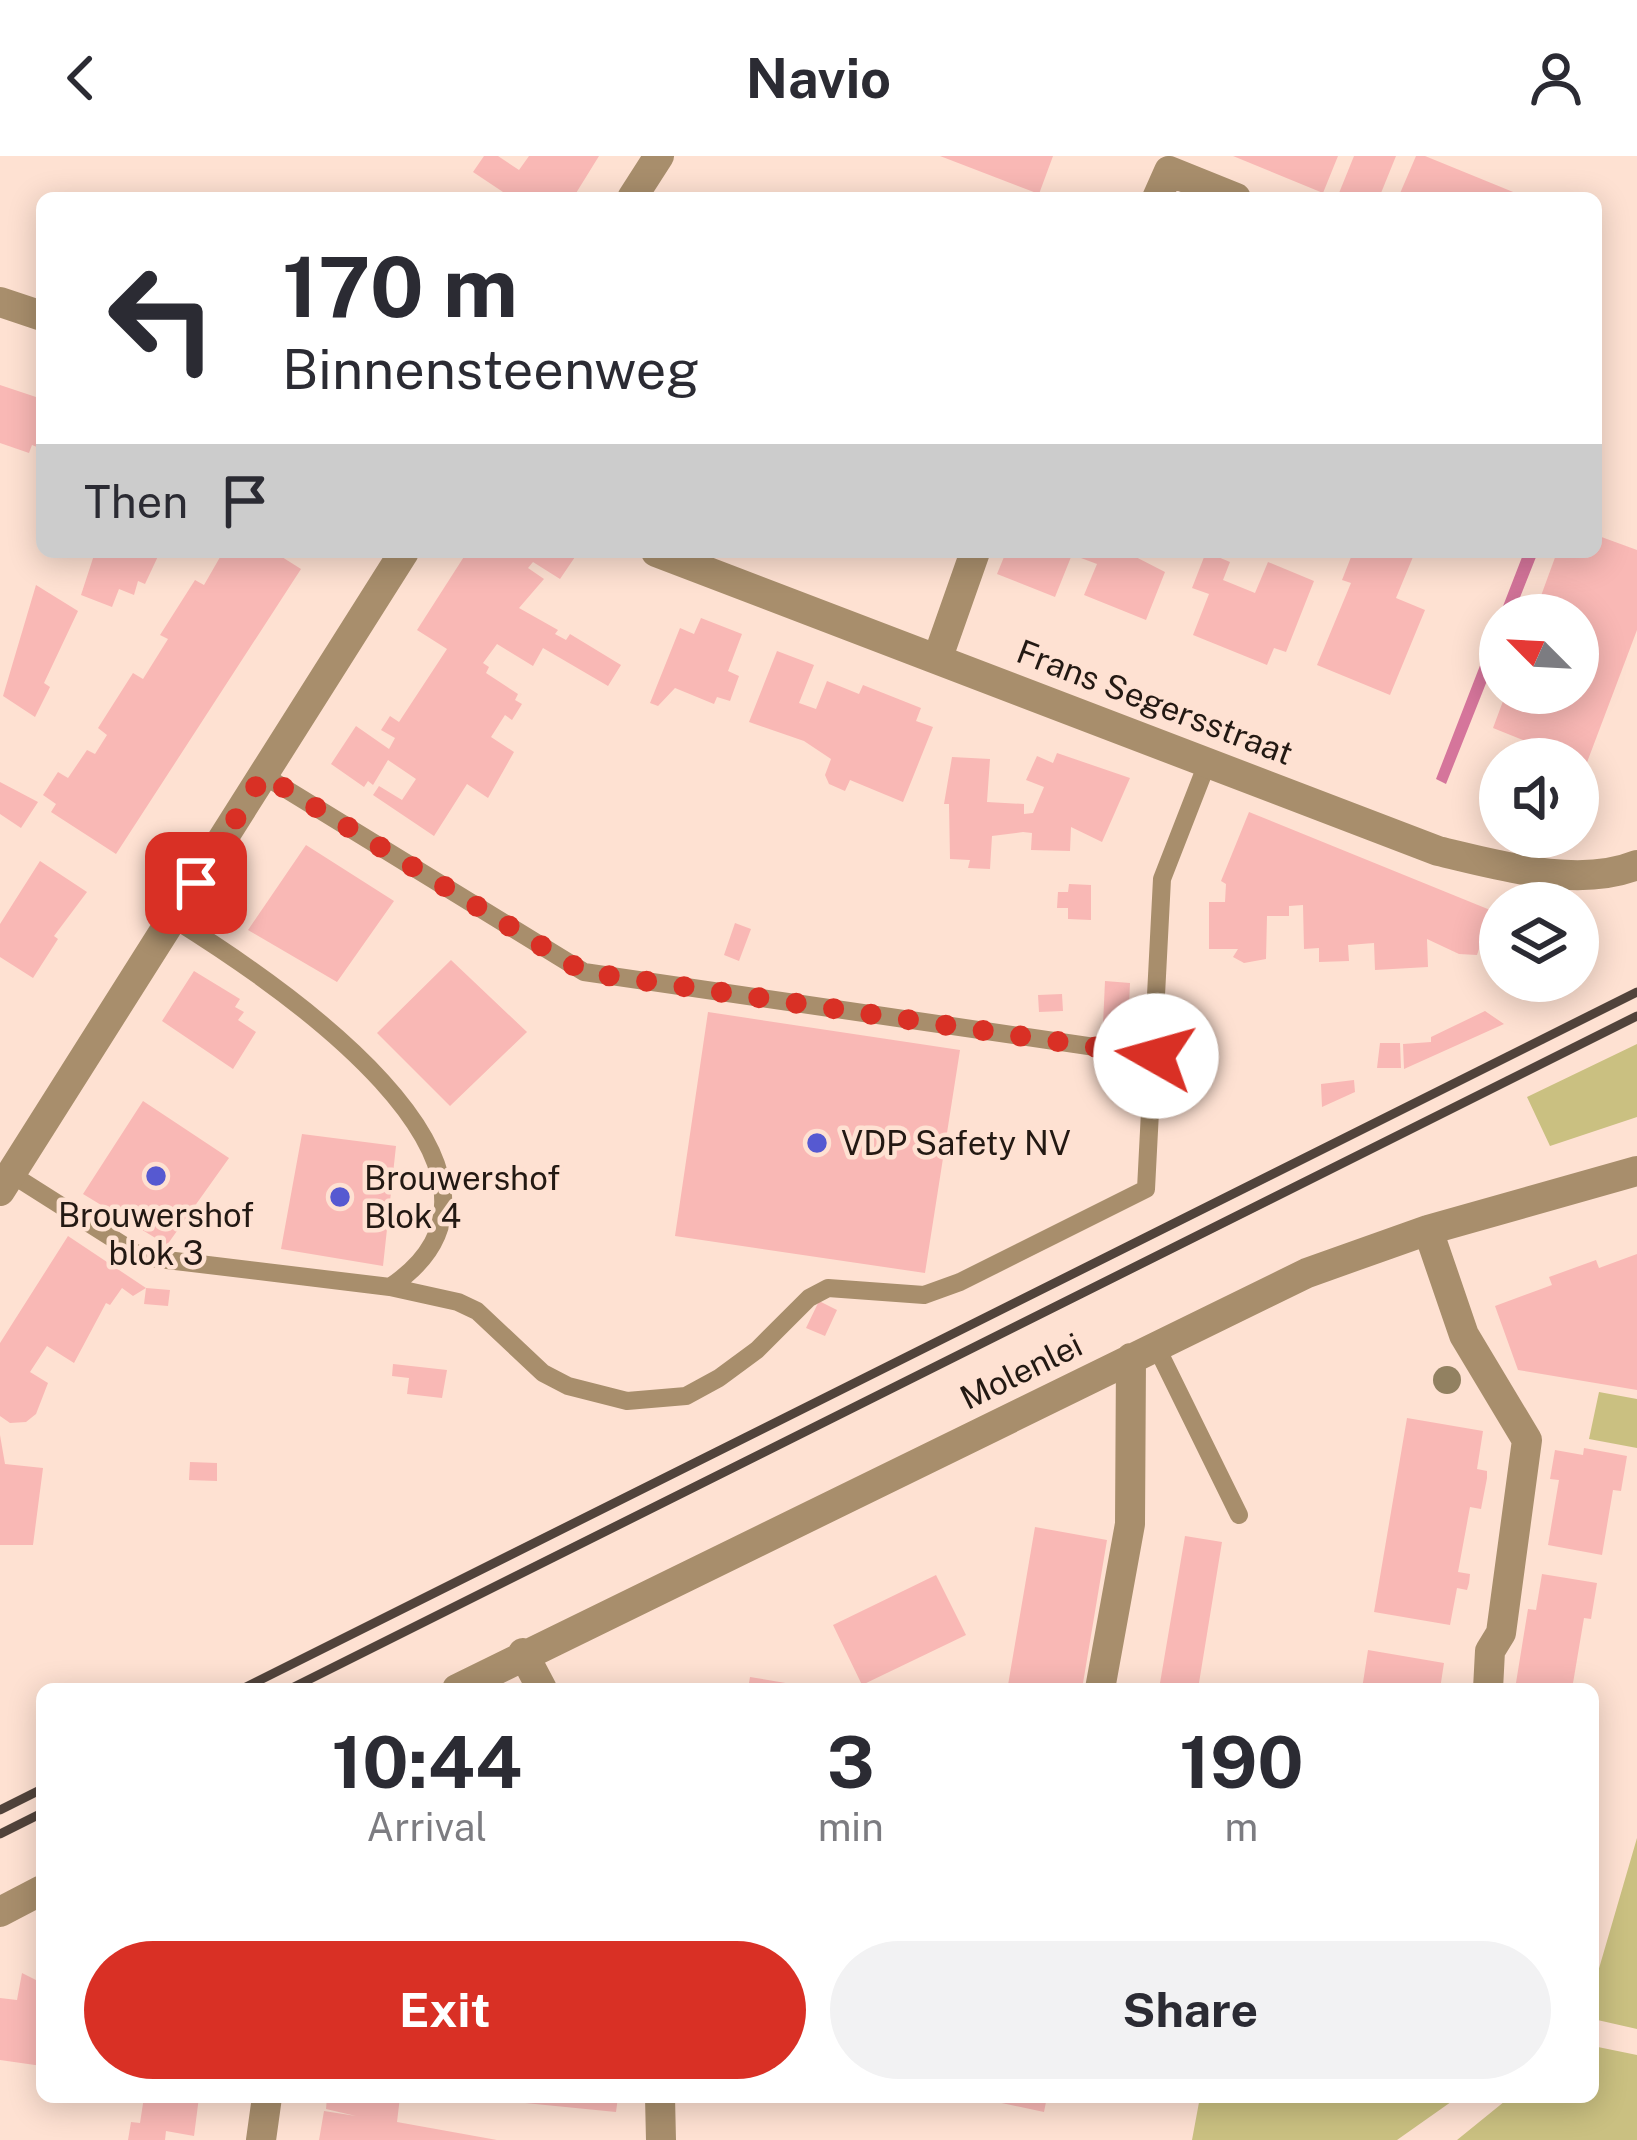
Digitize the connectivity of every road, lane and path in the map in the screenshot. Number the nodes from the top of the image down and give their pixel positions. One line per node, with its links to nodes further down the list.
1 (659, 156): 2 (street)
2 (636, 192)
3 (1159, 192): 4 (street)
4 (1221, 192)
5 (0, 302): 6 (street)
6 (36, 314)
7 (400, 558): 12 (street)
8 (672, 558): 10 (street, Frans Segersstraat)
9 (973, 558): 10 (street)
10 (938, 657): 11 (street, Frans Segersstraat)
11 (1208, 761): 13 (street, Frans Segersstraat); 15 (lane)
12 (263, 775): 14 (street); 15 (lane)
13 (1637, 866)
14 (174, 919): 17 (street); 19 (lane)
15 (1156, 1056): 19 (lane)
16 (1637, 1171): 18 (street, Molenlei)
17 (6, 1182): 19 (lane)
18 (1428, 1230): 20 (street, Molenlei); 26 (street)
19 (390, 1287)
20 (1143, 1352): 21 (lane); 22 (street, Molenlei); 25 (street)
21 (1240, 1515)
22 (523, 1653): 23 (street, Molenlei); 24 (street)
23 (468, 1683)
24 (539, 1683)
25 (1101, 1683)
26 (1489, 1683)
27 (36, 1893): 28 (street)
28 (0, 1912)
29 (266, 2103): 31 (street)
30 (660, 2103): 32 (street)
31 (260, 2140)
32 (661, 2140)

